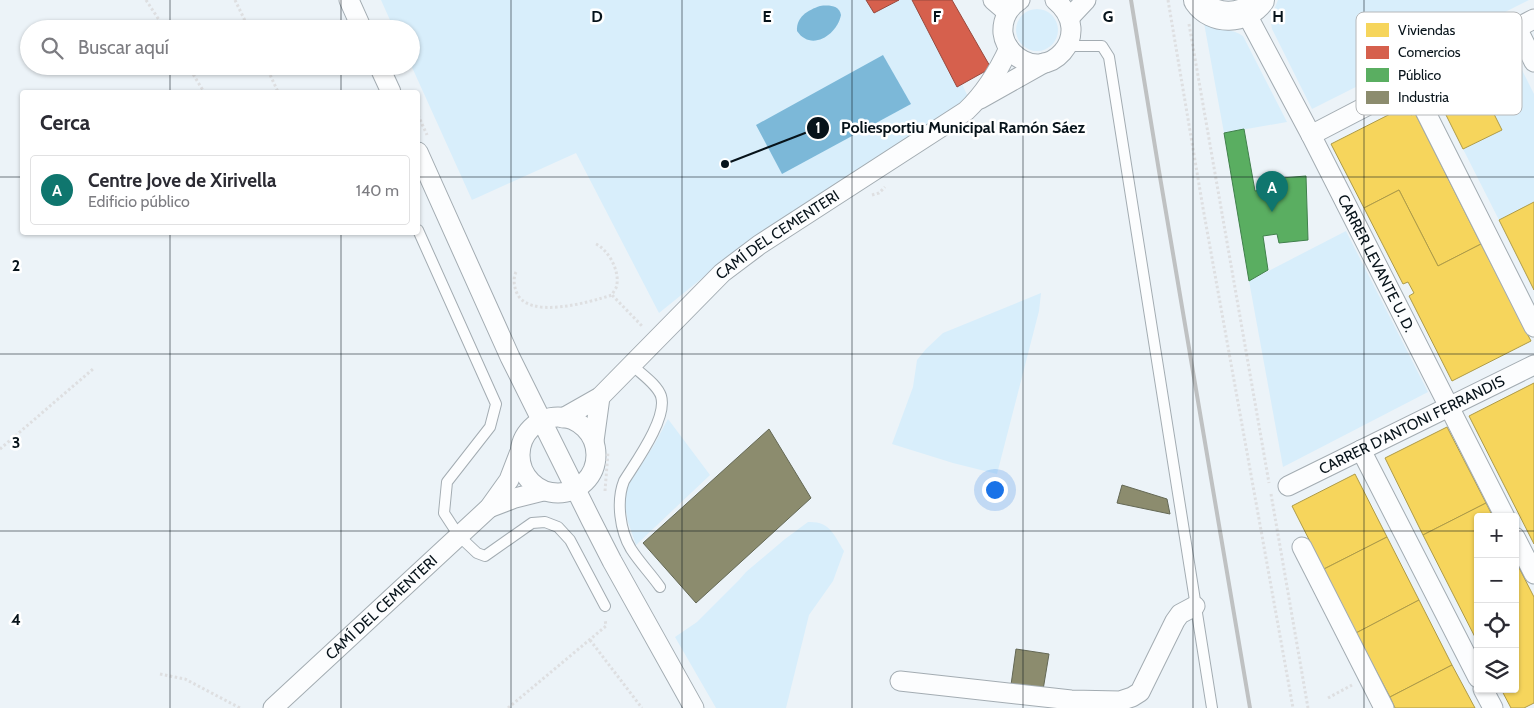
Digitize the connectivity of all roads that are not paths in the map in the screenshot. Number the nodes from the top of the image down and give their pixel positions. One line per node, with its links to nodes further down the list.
1 (349, 0): 9 (street)
2 (1055, 0): 7 (street)
3 (1086, 0): 7 (street)
4 (1007, 4): 13 (street)
5 (1253, 6): 6 (street); 21 (street, CARRER LEVANTE U. D.)
6 (1193, 9)
7 (1070, 17): 12 (street)
8 (1534, 19): 10 (street)
9 (358, 20)
10 (1522, 25)
11 (1522, 38): 14 (street)
12 (1068, 46): 15 (street, CAMÍ DEL CEMENTERI); 47 (lane)
13 (1009, 48): 15 (street); 18 (street, CAMÍ DEL CEMENTERI)
14 (1534, 62)
15 (1044, 63): 18 (street, CAMÍ DEL CEMENTERI)
16 (383, 75): 17 (street)
17 (390, 90)
18 (976, 101): 25 (street, CAMÍ DEL CEMENTERI)
19 (1356, 112): 21 (street)
20 (1427, 115): 24 (street)
21 (1311, 135): 29 (street, CARRER LEVANTE U. D.)
22 (420, 156): 28 (street)
23 (420, 234): 41 (lane)
24 (1534, 327)
25 (632, 365): 27 (street, CAMÍ DEL CEMENTERI); 45 (lane)
26 (1534, 365): 29 (street, CARRER D'ANTONI FERRANDIS)
27 (600, 397): 30 (street, CAMÍ DEL CEMENTERI); 31 (street)
28 (531, 398): 30 (street); 32 (street)
29 (1449, 407): 33 (street, CARRER D'ANTONI FERRANDIS); 39 (street, CARRER LEVANTE U. D.)
30 (555, 418): 31 (street); 32 (street, CAMÍ DEL CEMENTERI); 36 (street)
31 (594, 441): 34 (street)
32 (521, 446): 37 (street); 38 (street, CAMÍ DEL CEMENTERI)
33 (1361, 450): 35 (street, CARRER D'ANTONI FERRANDIS); 48 (street)
34 (593, 471): 36 (street); 40 (street)
35 (1288, 486)
36 (576, 489): 37 (street, CAMÍ DEL CEMENTERI); 40 (street)
37 (546, 491): 38 (street, CAMÍ DEL CEMENTERI); 40 (street)
38 (488, 508): 41 (street, CAMÍ DEL CEMENTERI)
39 (1503, 513)
40 (592, 520): 52 (street)
41 (459, 536): 46 (lane); 51 (street, CAMÍ DEL CEMENTERI)
42 (1519, 545): 44 (street)
43 (1302, 548): 54 (street)
44 (1534, 574)
45 (660, 587)
46 (605, 606)
47 (1195, 606): 49 (street); 53 (lane)
48 (1474, 670)
49 (900, 681)
50 (1485, 693): 55 (street)
51 (273, 708)
52 (694, 708)
53 (1212, 708)
54 (1384, 708)
55 (1493, 708)

